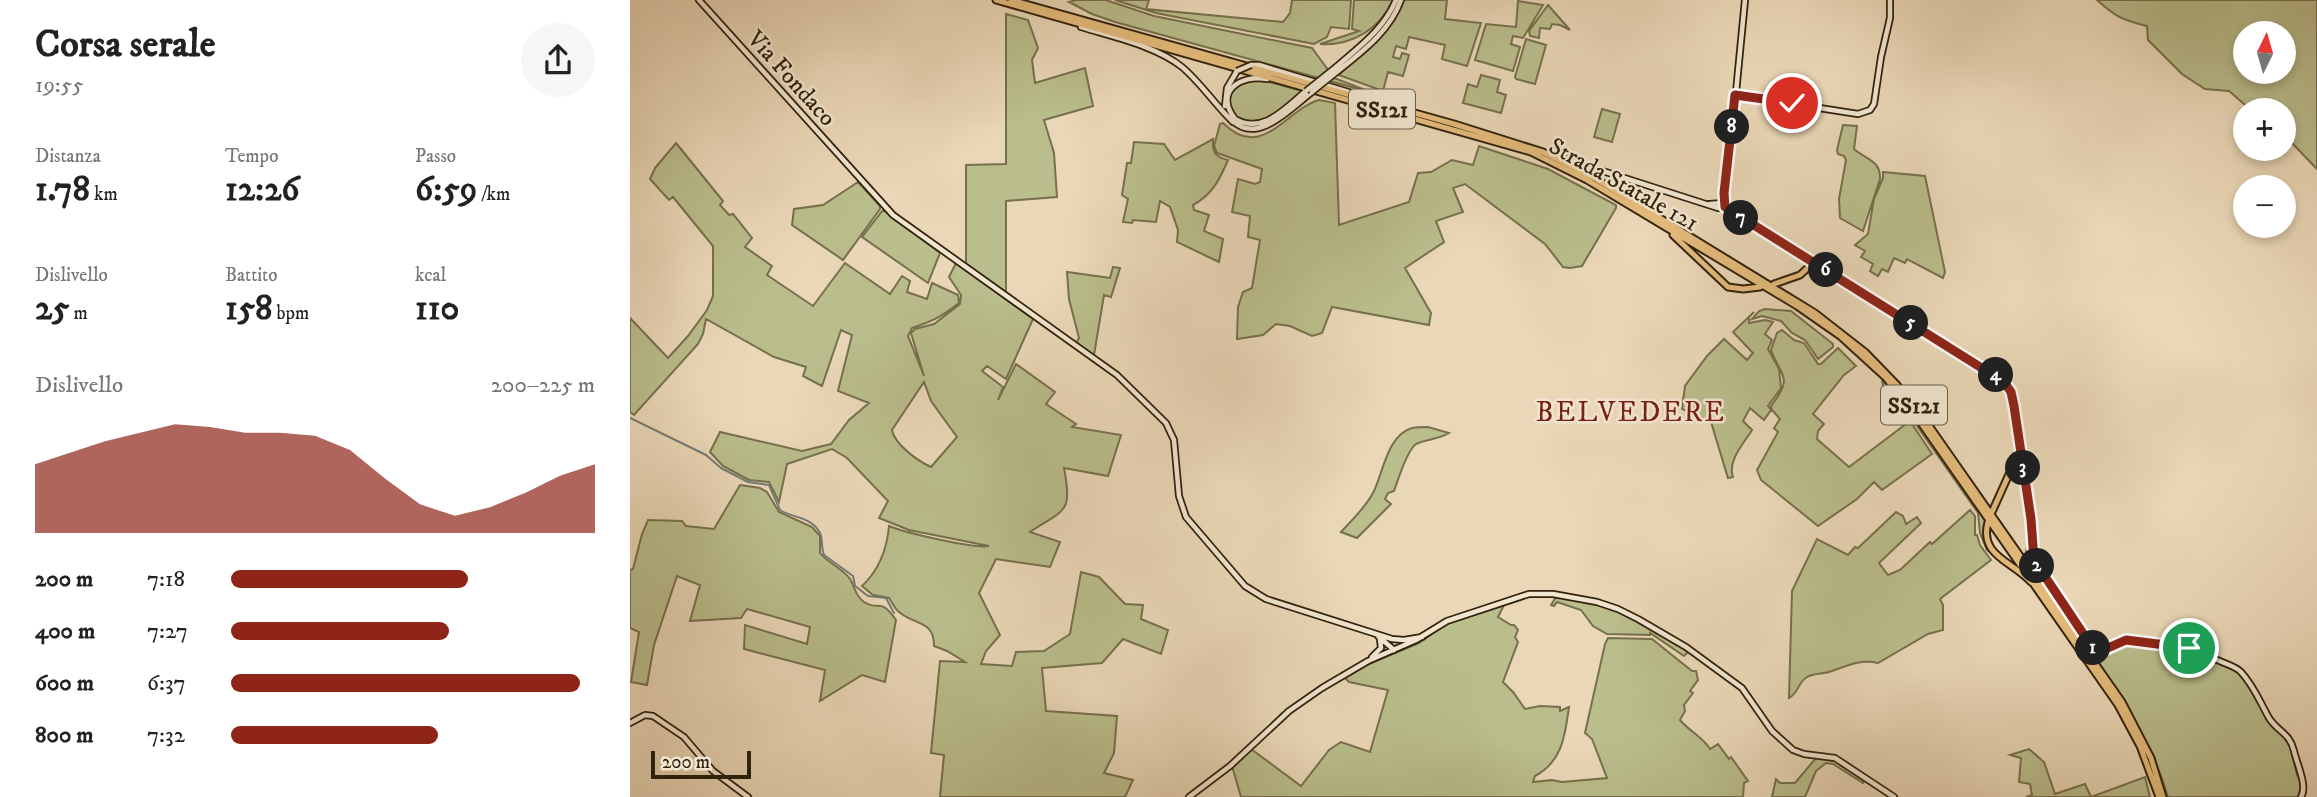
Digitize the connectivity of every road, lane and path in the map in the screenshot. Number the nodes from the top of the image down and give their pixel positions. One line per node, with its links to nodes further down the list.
1 (699, 0): 27 (main road, Via Fondaco)
2 (996, 0): 7 (main road, Strada Statale 121 / SS121)
3 (1011, 0): 10 (main road, Strada Statale 121 / SS121)
4 (1398, 0): 8 (main road, bridge)
5 (1745, 0): 9 (main road)
6 (1890, 0): 9 (main road)
7 (1031, 10): 8 (main road, Strada Statale 121 / SS121); 11 (main road)
8 (1312, 91): 8 (main road); 11 (main road); 14 (main road, Strada Statale 121 / SS121)
9 (1735, 95): 13 (main road)
10 (1413, 113): 11 (main road, bridge); 12 (main road, Strada Statale 121 / SS121)
11 (1233, 122)
12 (1543, 152): 13 (main road); 16 (main road, Strada Statale 121 / SS121)
13 (1721, 206): 15 (main road)
14 (1646, 214): 16 (main road, Strada Statale 121 / SS121); 18 (main road)
15 (1813, 263): 17 (main road); 19 (main road)
16 (1747, 274): 25 (main road, SS121); 26 (main road, SS121)
17 (1774, 284)
18 (1760, 287)
19 (2022, 457): 20 (main road); 21 (main road)
20 (2013, 468): 21 (main road); 22 (main road)
21 (2024, 469): 24 (main road)
22 (1992, 512)
23 (1988, 522): 26 (main road)
24 (2031, 544): 25 (main road); 38 (main road)
25 (2036, 578): 37 (main road, SS121)
26 (2046, 600): 37 (main road, SS121)
27 (1358, 628): 28 (main road); 30 (main road)
28 (1377, 636): 31 (main road); 32 (main road)
29 (1422, 637): 30 (main road); 31 (main road); 36 (main road)
30 (1392, 639): 31 (main road)
31 (1394, 650): 32 (main road)
32 (1368, 661): 35 (main road)
33 (630, 723): 34 (main road)
34 (748, 797)
35 (1189, 797)
36 (1894, 797)
37 (2161, 797)
38 (2301, 797)

